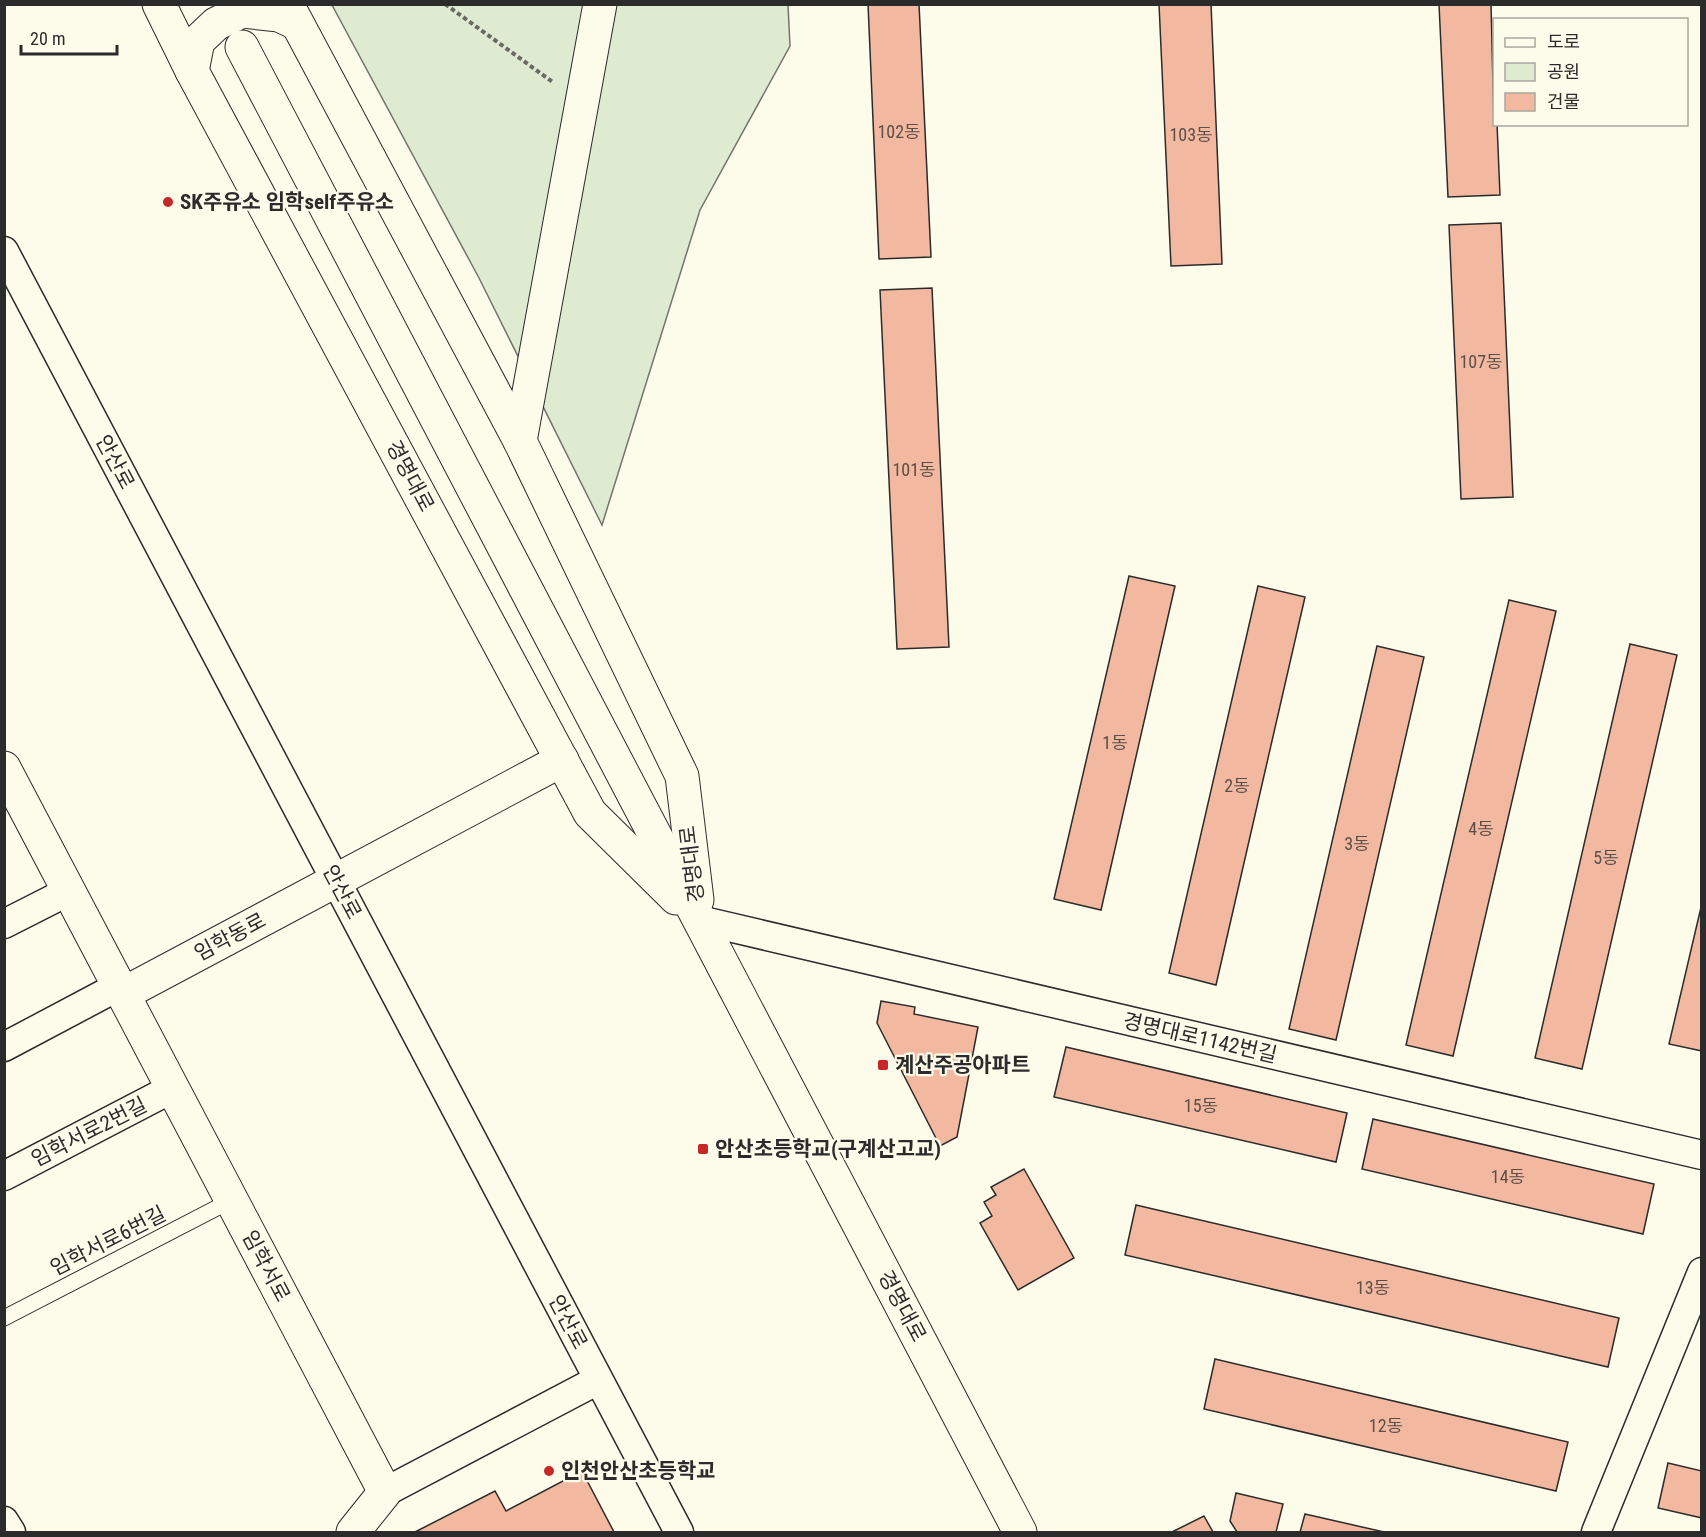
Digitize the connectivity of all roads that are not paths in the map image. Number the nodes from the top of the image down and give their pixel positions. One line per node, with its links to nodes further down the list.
1 (159, 4): 5 (street, 경명대로)
2 (600, 4): 7 (street)
3 (292, 14): 5 (street); 7 (street, 경명대로)
4 (242, 47): 12 (street, 경명대로)
5 (192, 71): 8 (street, 경명대로)
6 (4, 251): 10 (street, 안산로)
7 (519, 441): 12 (street, 경명대로)
8 (562, 760): 10 (street, 임학동로); 12 (street, 경명대로)
9 (6, 777): 11 (street)
10 (336, 881): 14 (street, 임학동로); 22 (street, 안산로)
11 (69, 891): 13 (street); 14 (street)
12 (699, 920): 17 (street, 경명대로1142번길); 28 (street, 경명대로)
13 (4, 924)
14 (121, 990): 15 (street); 16 (street, 임학서로)
15 (4, 1047)
16 (173, 1089): 18 (street, 임학서로2번길); 19 (street, 임학서로)
17 (1701, 1155)
18 (4, 1176)
19 (232, 1200): 21 (lane, 임학서로6번길); 23 (street, 임학서로)
20 (1701, 1272): 29 (street)
21 (4, 1318)
22 (598, 1380): 23 (street); 27 (street, 안산로)
23 (385, 1492): 26 (street)
24 (4, 1521): 25 (street)
25 (11, 1533)
26 (353, 1533)
27 (679, 1533)
28 (1020, 1533)
29 (1596, 1533)

